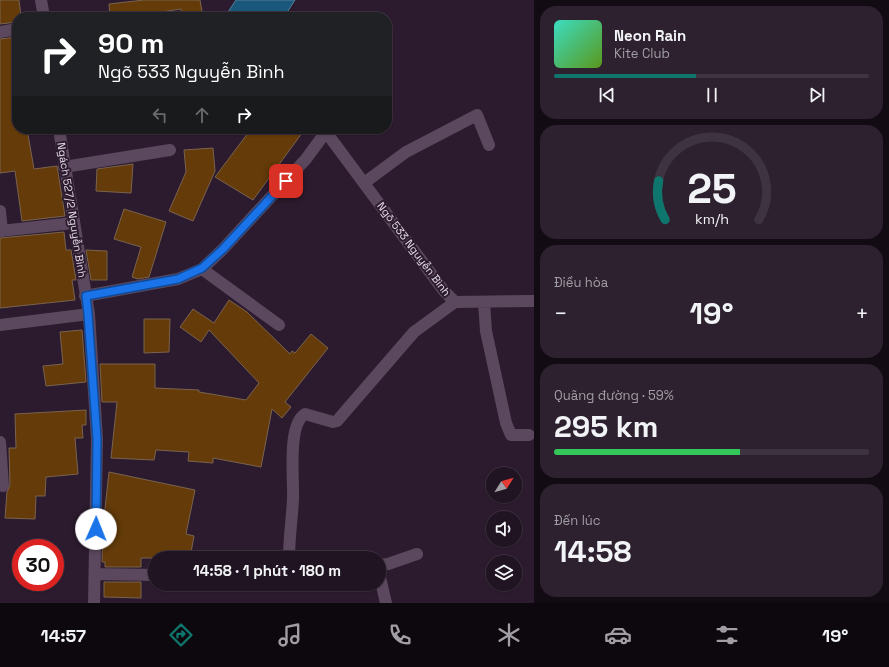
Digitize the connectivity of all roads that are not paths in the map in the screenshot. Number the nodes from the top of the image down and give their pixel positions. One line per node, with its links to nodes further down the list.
1 (41, 0): 2 (street)
2 (43, 12)
3 (12, 30): 4 (street)
4 (0, 32)
5 (60, 134): 10 (street, Ngách 527/2 Nguyễn Bình)
6 (325, 134): 15 (street, Ngõ 533 Nguyễn Bình)
7 (329, 134): 11 (street, Ngõ 533 Nguyễn Bình)
8 (489, 145): 11 (street)
9 (170, 150): 10 (street)
10 (64, 168): 13 (street, Ngách 527/2 Nguyễn Bình)
11 (364, 183): 18 (street, Ngõ 533 Nguyễn Bình)
12 (0, 211): 14 (street)
13 (73, 223): 14 (street); 16 (street, Ngách 527/2 Nguyễn Bình)
14 (1, 231)
15 (202, 268): 16 (street, Ngõ 533 Nguyễn Bình); 22 (street)
16 (86, 296): 20 (street, Ngách 527/2 Nguyễn Bình)
17 (534, 301): 19 (street, Ngõ 533 Nguyễn Bình)
18 (455, 302): 19 (street, Ngõ 533 Nguyễn Bình); 26 (street)
19 (484, 302): 23 (street)
20 (88, 314): 21 (street); 29 (street, Ngách 527/2 Nguyễn Bình)
21 (0, 325)
22 (279, 325)
23 (529, 436)
24 (0, 442): 25 (street)
25 (3, 486)
26 (289, 551)
27 (417, 554): 28 (street)
28 (386, 564)
29 (95, 574): 30 (street); 32 (street, Ngách 527/2 Nguyễn Bình)
30 (148, 575)
31 (383, 591): 33 (street)
32 (94, 603)
33 (386, 603)

